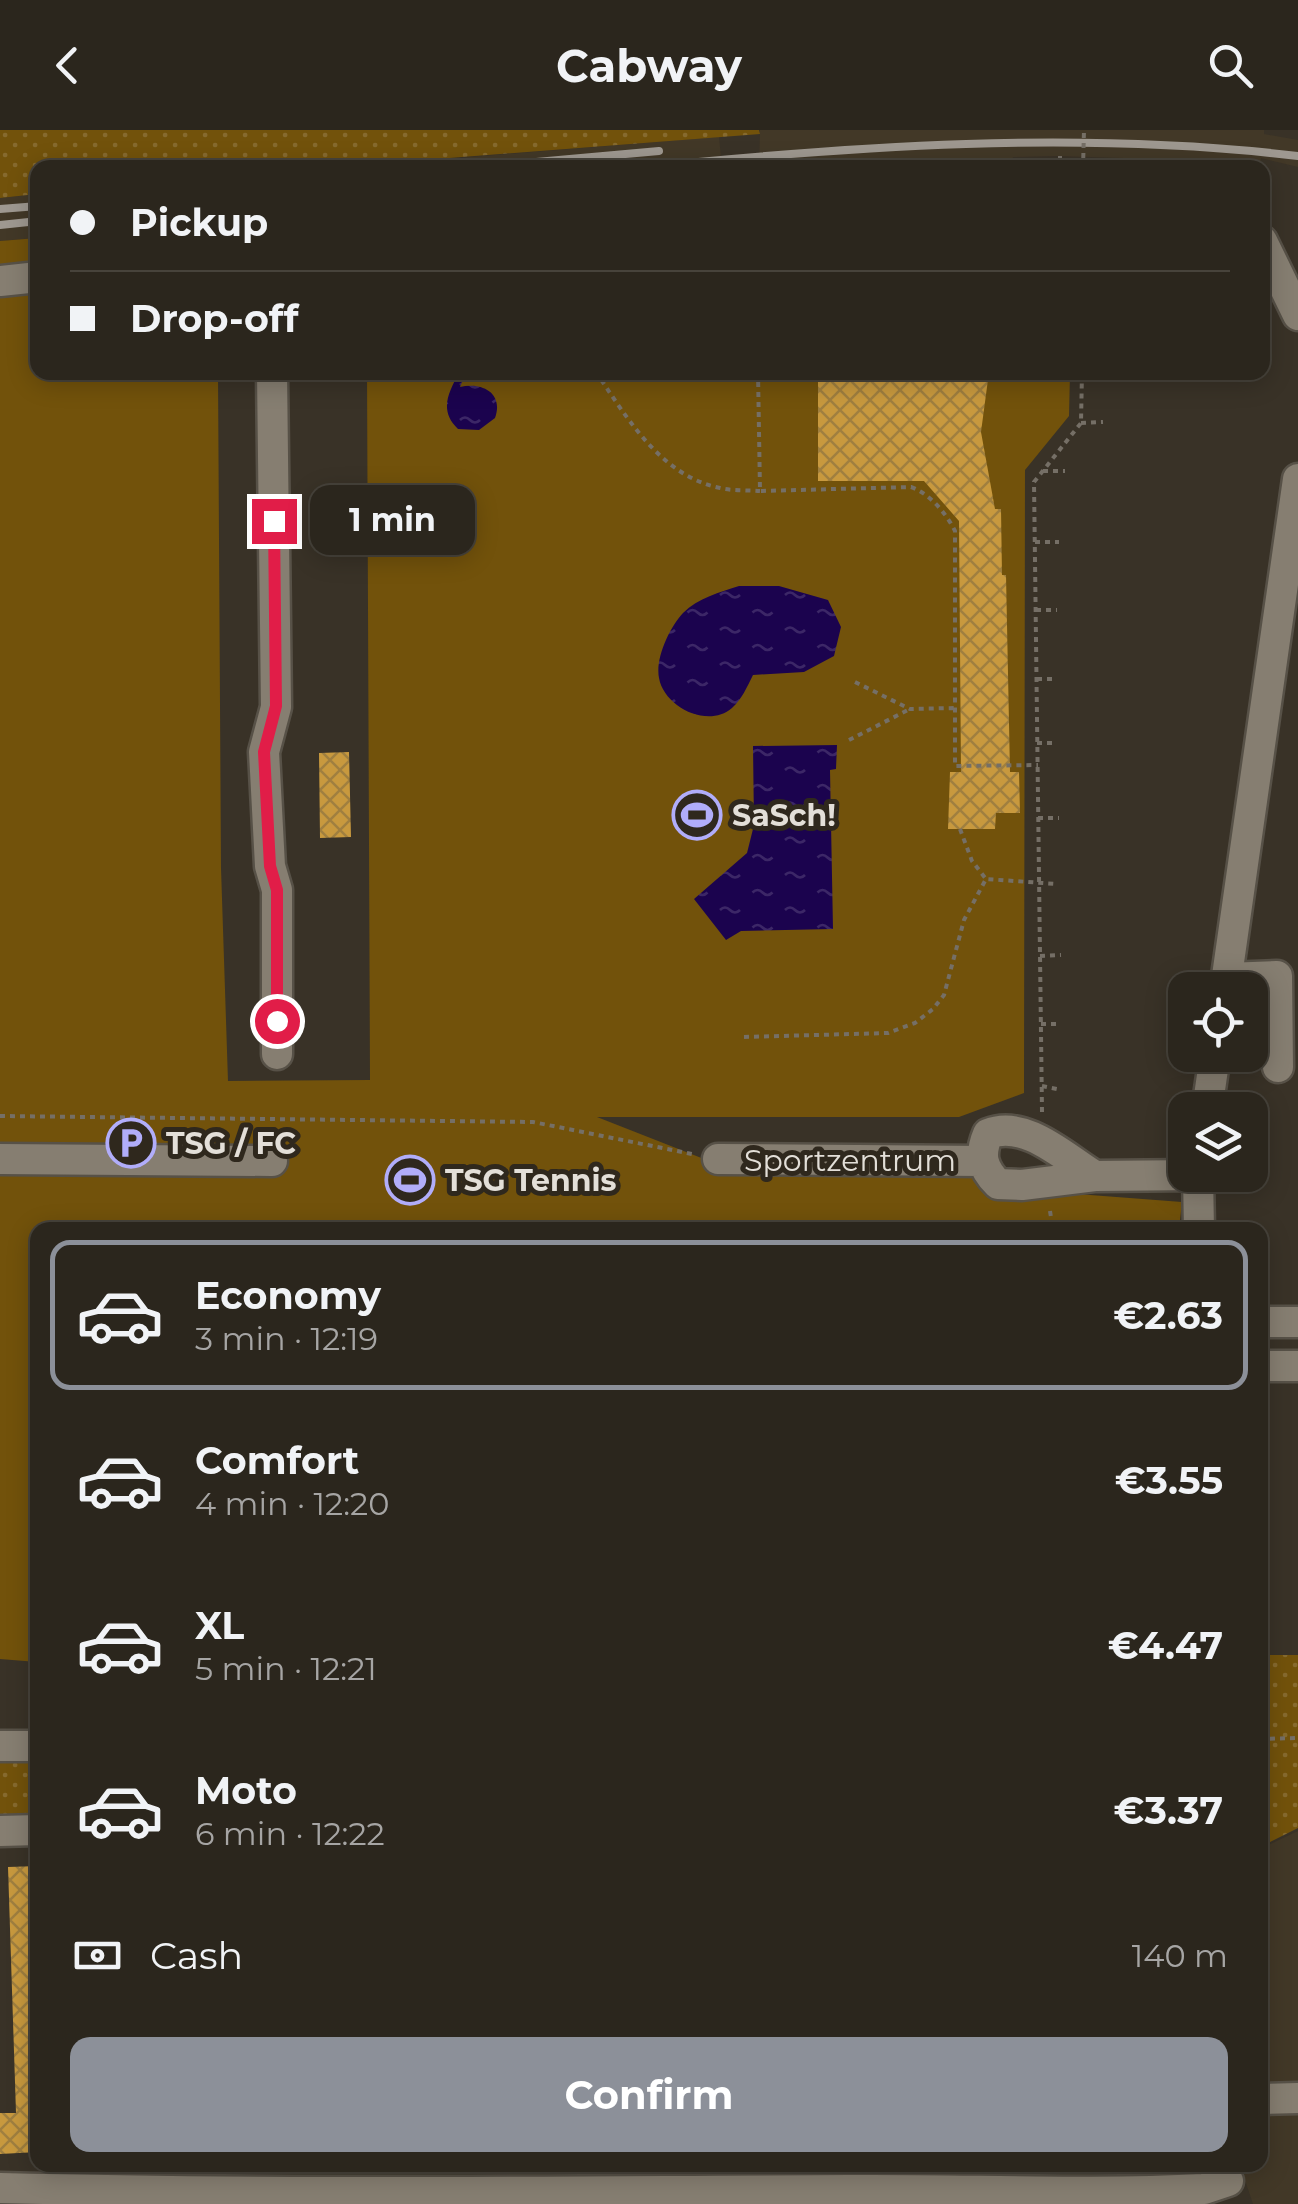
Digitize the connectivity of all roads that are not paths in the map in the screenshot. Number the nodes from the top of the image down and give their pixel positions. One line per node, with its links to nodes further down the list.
1 (1270, 257): 4 (street)
2 (30, 278): 3 (street)
3 (0, 281)
4 (1298, 315)
5 (272, 380): 9 (street)
6 (1298, 479): 7 (street)
7 (1228, 972)
8 (1268, 977): 10 (street)
9 (277, 1054)
10 (1278, 1067)
11 (718, 1159): 14 (street, Sportzentrum)
12 (0, 1160): 13 (street)
13 (272, 1160)
14 (982, 1161): 16 (street, Sportzentrum); 16 (street, Sportzentrum)
15 (1168, 1175): 16 (street, Sportzentrum)
16 (1096, 1176)
17 (1198, 1192): 18 (street)
18 (1199, 1222)
19 (1268, 1322): 20 (street)
20 (1298, 1322)
21 (1268, 1366): 22 (street)
22 (1298, 1366)
23 (0, 1746): 24 (street)
24 (30, 1746)
25 (30, 1830): 26 (street)
26 (0, 1831)
27 (1298, 2098): 28 (street)
28 (1268, 2099)
29 (852, 2177): 31 (street); 36 (street)
30 (337, 2178): 33 (street); 35 (street)
31 (598, 2179): 35 (street)
32 (1229, 2183): 36 (street)
33 (85, 2186): 34 (street)
34 (0, 2188)
35 (493, 2198)
36 (965, 2198)

